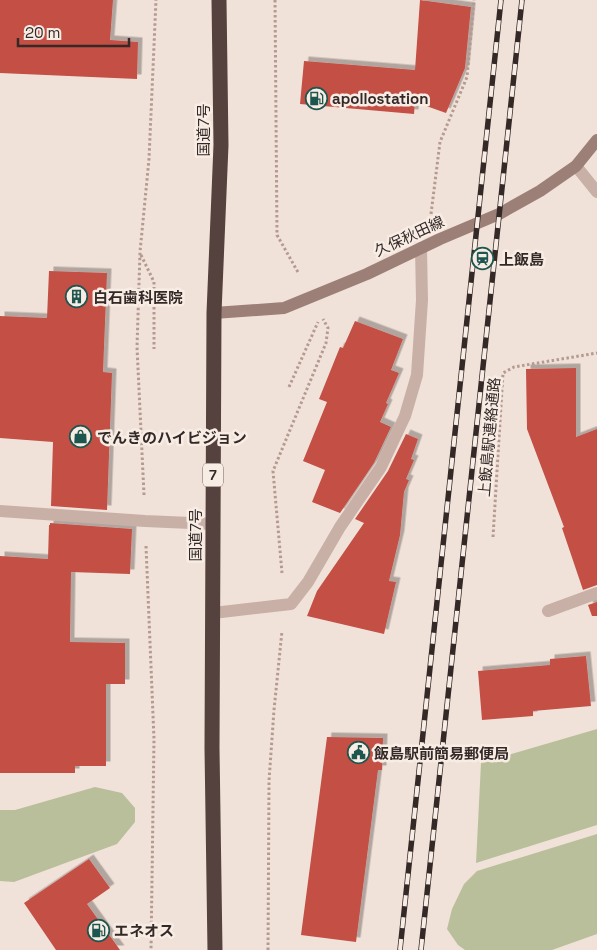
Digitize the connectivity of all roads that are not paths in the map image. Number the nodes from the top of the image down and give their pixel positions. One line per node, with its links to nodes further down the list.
1 (219, 0): 6 (highway, 国道7号 / 7)
2 (597, 140): 3 (main road, 久保秋田線)
3 (576, 166): 4 (street); 5 (main road, 久保秋田線)
4 (597, 192)
5 (425, 246): 6 (main road, 久保秋田線); 11 (street)
6 (214, 313): 8 (highway, 国道7号 / 7)
7 (0, 511): 8 (street)
8 (213, 524): 11 (highway, 国道7号 / 7)
9 (597, 593): 10 (street)
10 (548, 611)
11 (212, 613): 12 (highway, 国道7号 / 7)
12 (215, 950)

